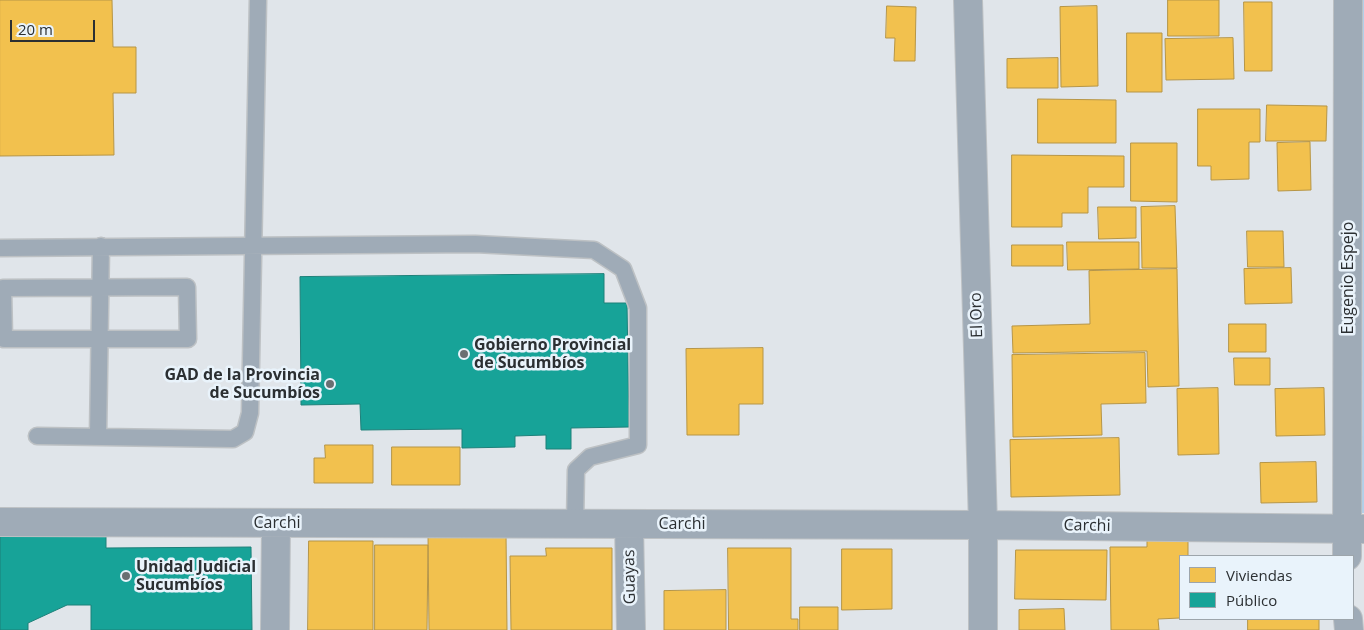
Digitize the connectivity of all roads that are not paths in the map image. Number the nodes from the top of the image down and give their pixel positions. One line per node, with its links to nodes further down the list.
1 (258, 0): 4 (lane)
2 (968, 0): 15 (street, El Oro)
3 (1348, 0): 16 (street, Eugenio Espejo)
4 (254, 245): 5 (lane); 10 (lane); 13 (lane)
5 (101, 246): 6 (lane); 7 (lane)
6 (0, 248)
7 (100, 287): 8 (lane); 8 (lane); 8 (lane)
8 (100, 338): 10 (lane)
9 (37, 436): 10 (lane)
10 (98, 436)
11 (0, 522): 12 (street, Carchi)
12 (276, 523): 13 (street, Carchi); 18 (street)
13 (575, 524): 14 (street, Carchi)
14 (629, 524): 15 (street, Carchi); 19 (street, Guayas)
15 (983, 525): 16 (street, Carchi); 20 (street, El Oro)
16 (1355, 529): 17 (street, Eugenio Espejo)
17 (1347, 555)
18 (275, 630)
19 (632, 630)
20 (983, 630)

